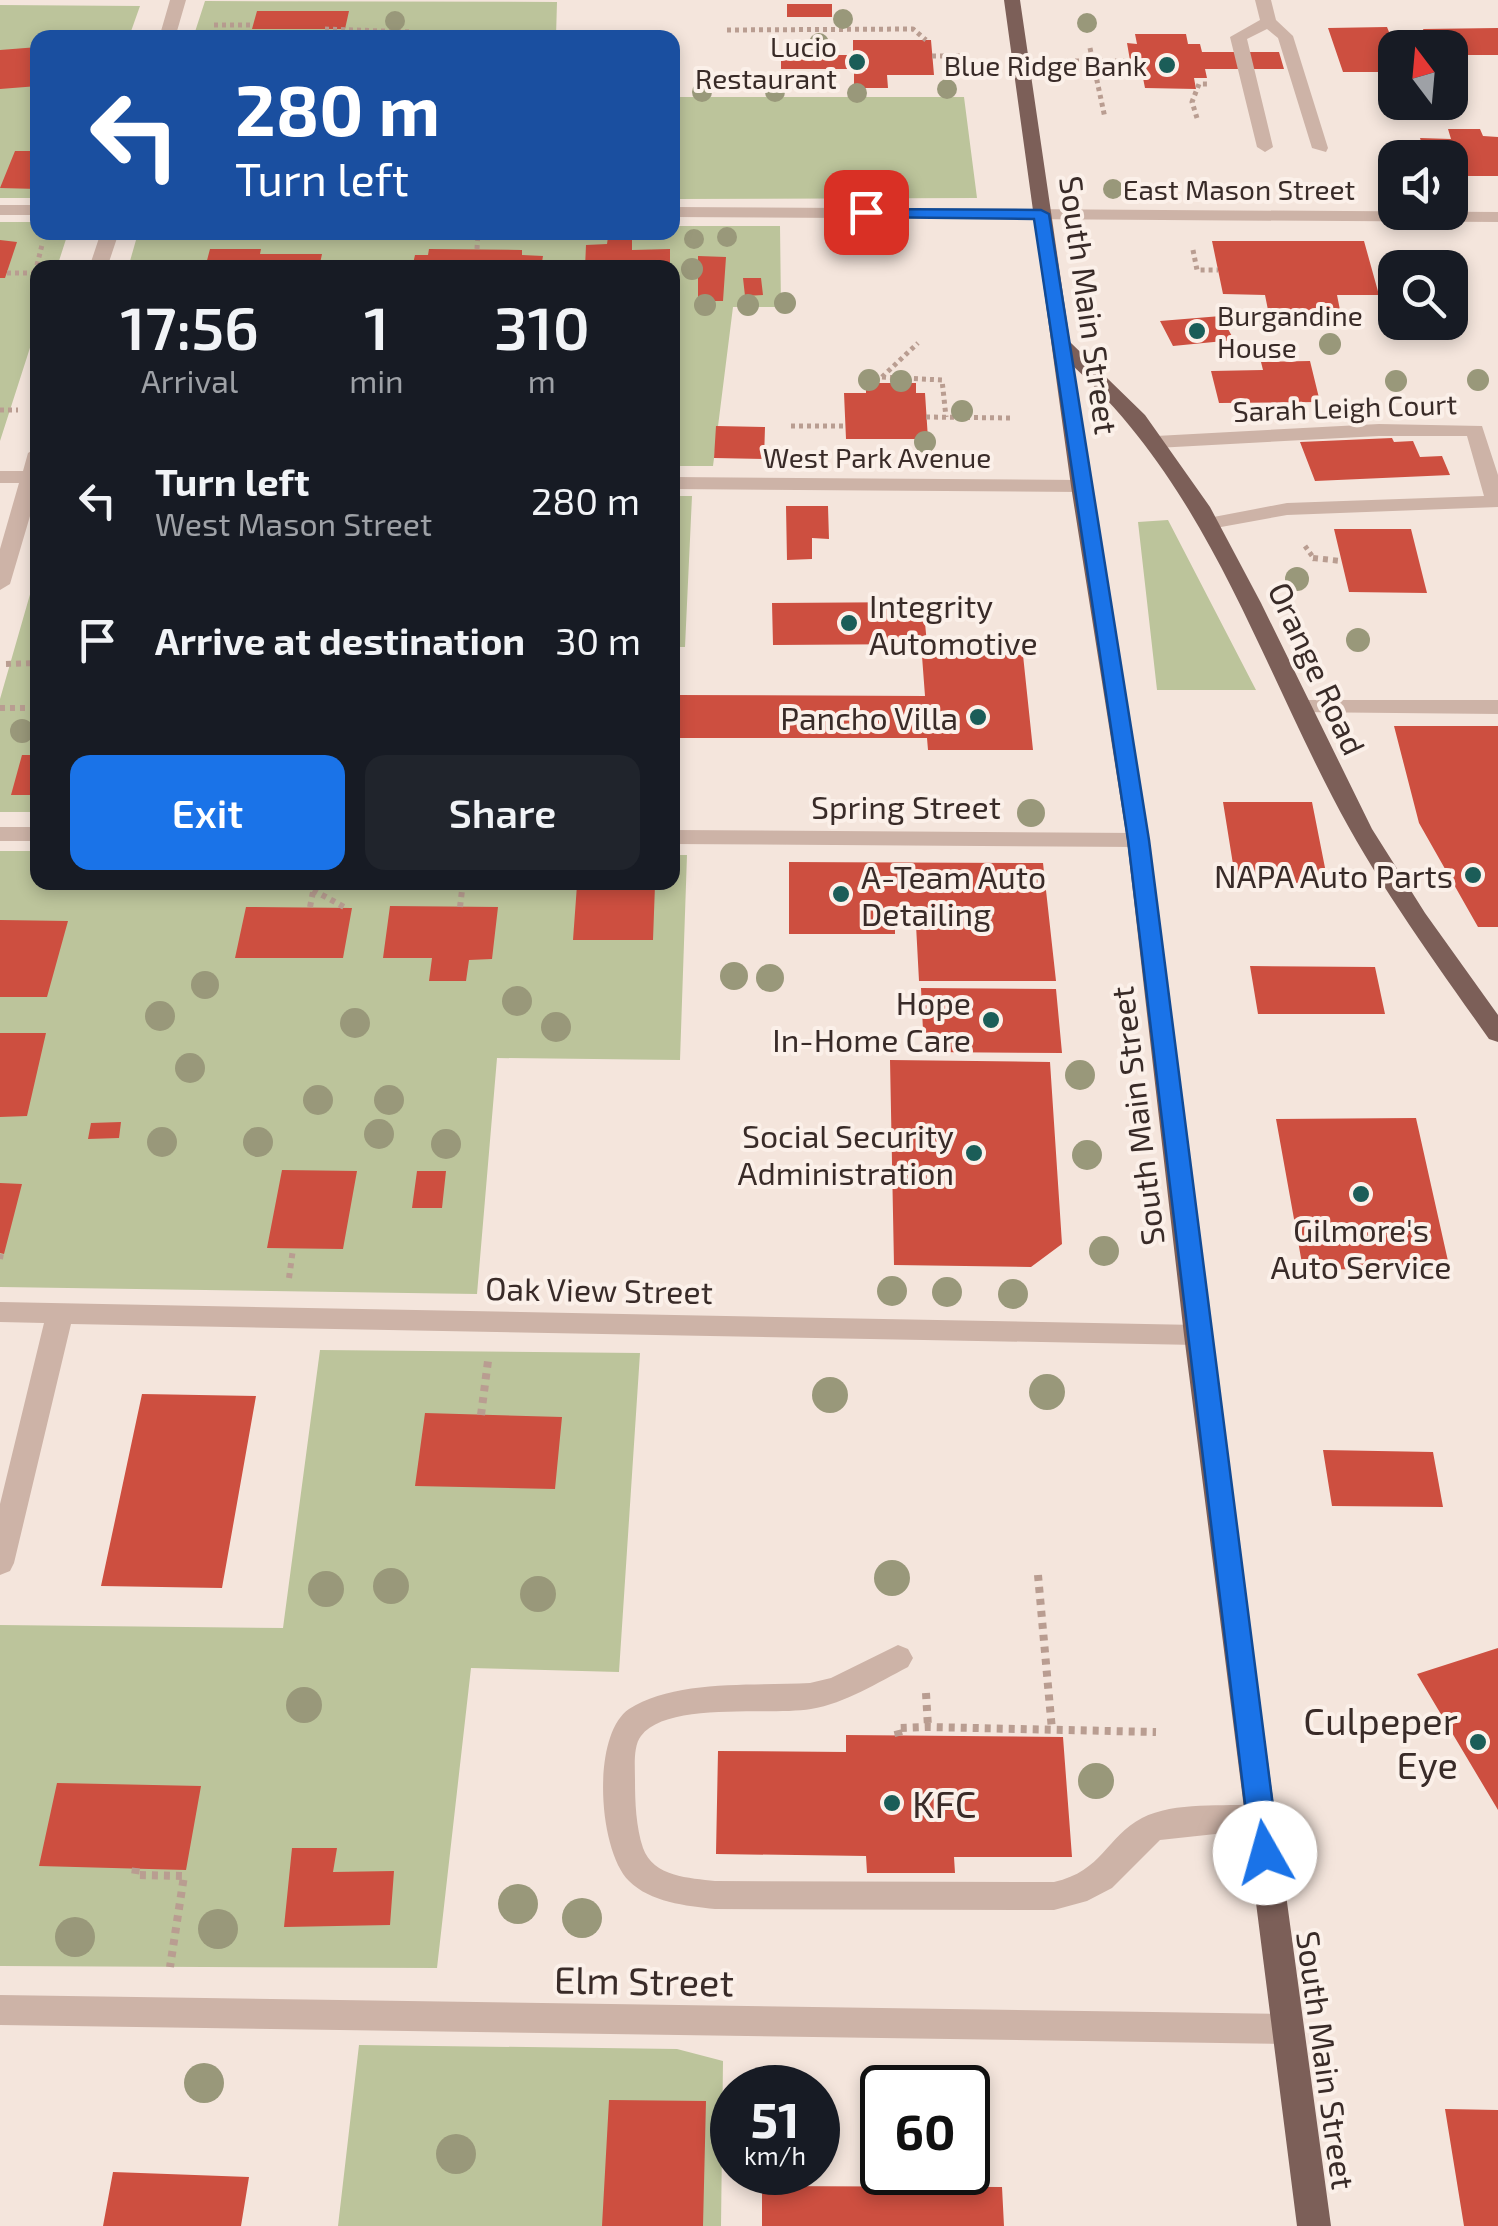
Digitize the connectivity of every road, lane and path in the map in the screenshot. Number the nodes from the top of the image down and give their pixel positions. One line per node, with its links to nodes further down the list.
1 (178, 0): 7 (street)
2 (1012, 0): 22 (main road, South Main Street)
3 (1263, 0): 4 (street)
4 (1268, 22): 17 (street); 18 (street)
5 (207, 25): 6 (path)
6 (253, 25)
7 (170, 30)
8 (726, 30): 9 (path)
9 (926, 40)
10 (1090, 48): 14 (path)
11 (932, 56): 12 (path)
12 (971, 56)
13 (1067, 61): 14 (path)
14 (1093, 61): 15 (path); 16 (path)
15 (1130, 61)
16 (1105, 118)
17 (1265, 148)
18 (1320, 148)
19 (0, 210): 20 (street)
20 (30, 210)
21 (680, 212): 22 (street, East Mason Street)
22 (1041, 214): 23 (street, East Mason Street); 29 (main road, South Main Street)
23 (1498, 218)
24 (478, 240): 25 (path)
25 (477, 249)
26 (7, 272): 27 (path)
27 (30, 273)
28 (918, 344): 33 (path)
29 (1062, 345): 37 (main road, Orange Road); 41 (main road, South Main Street)
30 (0, 410): 31 (path)
31 (18, 410)
32 (926, 417): 33 (path)
33 (946, 417): 34 (path)
34 (1010, 418)
35 (791, 426): 36 (path)
36 (846, 426)
37 (1156, 442): 43 (main road, Orange Road); 43 (street, Sarah Leigh Court)
38 (30, 477): 39 (street)
39 (0, 478)
40 (680, 483): 41 (street, West Park Avenue)
41 (1081, 486): 54 (main road, South Main Street)
42 (30, 490): 44 (street)
43 (1210, 523): 47 (main road, Orange Road)
44 (0, 584)
45 (6, 664): 46 (path)
46 (30, 664)
47 (1302, 707): 48 (street); 61 (main road, Orange Road)
48 (1498, 707)
49 (0, 708): 50 (path)
50 (30, 708)
51 (0, 834): 52 (street)
52 (30, 834)
53 (680, 836): 54 (street, Spring Street)
54 (1138, 840): 64 (main road, South Main Street)
55 (313, 890): 58 (path)
56 (320, 890): 60 (path)
57 (462, 890): 59 (path)
58 (310, 907)
59 (460, 907)
60 (346, 908)
61 (1498, 1033)
62 (0, 1312): 63 (street, Oak View Street)
63 (60, 1312): 64 (street, Oak View Street); 65 (street)
64 (1197, 1335): 71 (main road, South Main Street)
65 (0, 1563)
66 (1038, 1575): 68 (path)
67 (898, 1658): 71 (street)
68 (1052, 1730): 69 (path); 70 (path)
69 (1156, 1732)
70 (899, 1736)
71 (1260, 1818): 75 (main road, South Main Street)
72 (136, 1868): 74 (path)
73 (0, 2010): 74 (street, Elm Street)
74 (163, 2012): 75 (street, Elm Street)
75 (1288, 2029): 76 (main road, South Main Street)
76 (1314, 2226)

